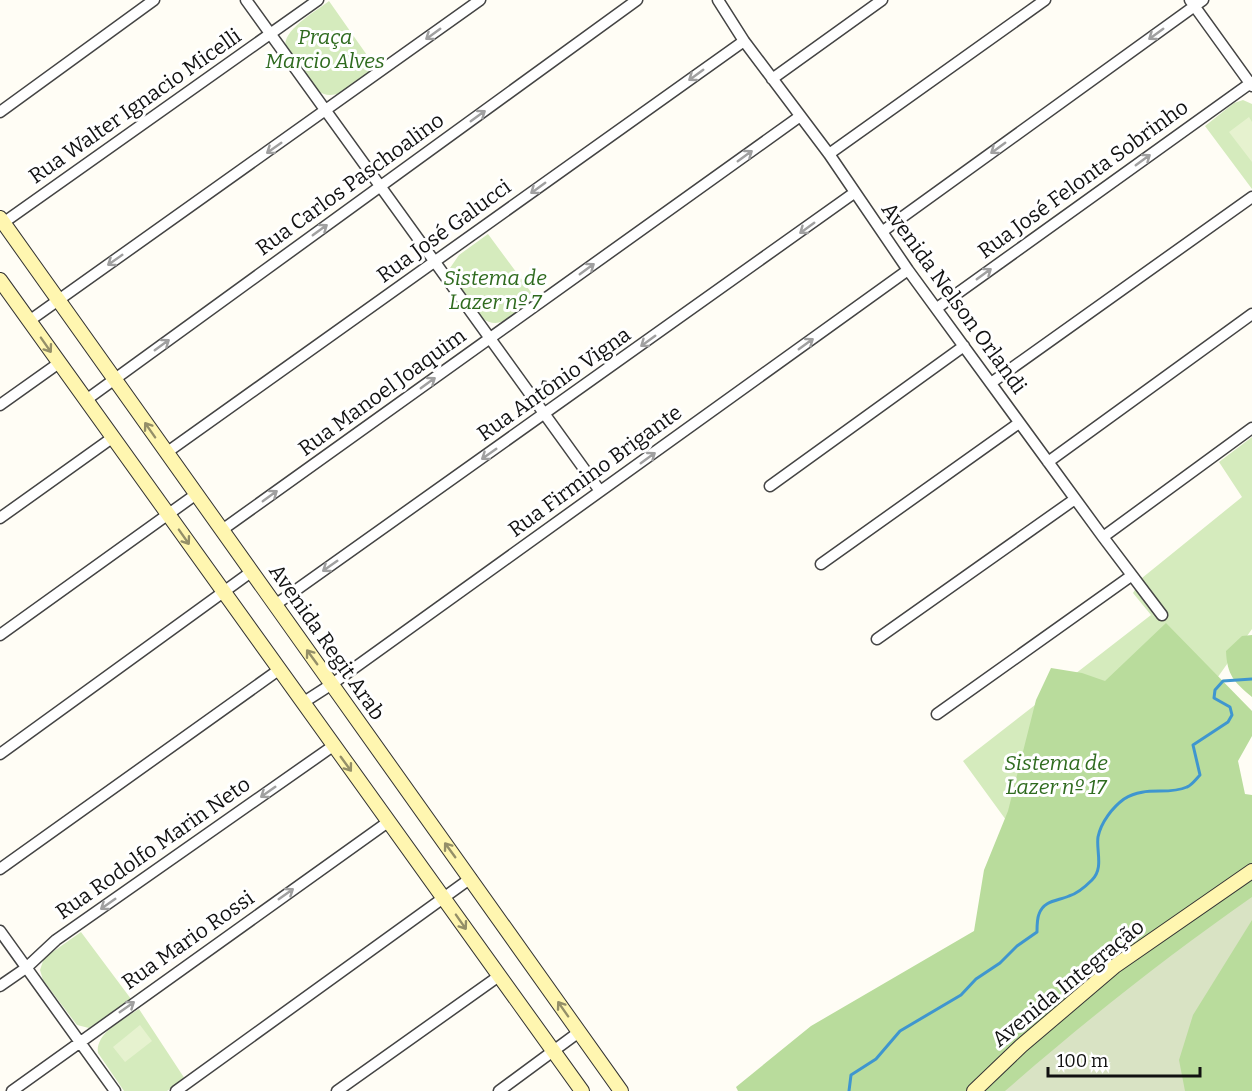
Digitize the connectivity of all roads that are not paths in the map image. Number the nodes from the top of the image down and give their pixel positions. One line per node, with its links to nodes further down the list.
1 (154, 0): 14 (street)
2 (246, 0): 10 (street)
3 (318, 0): 10 (street, Rua Walter Ignacio Micelli)
4 (480, 0): 15 (street, one-way to 15)
5 (637, 0): 18 (street, Rua Carlos Paschoalino, one-way to 5)
6 (718, 0): 11 (street, Avenida Nelson Orlandi)
7 (882, 0): 12 (street)
8 (1045, 0): 17 (street)
9 (1196, 2): 13 (street); 22 (street, one-way to 22)
10 (270, 34): 15 (street); 21 (street, Rua Walter Ignacio Micelli)
11 (744, 41): 12 (street, Avenida Nelson Orlandi); 23 (street, Rua José Galucci, one-way to 23)
12 (772, 79): 16 (street, Avenida Nelson Orlandi)
13 (1251, 84): 27 (street, Rua José Felonta Sobrinho, one-way to 13)
14 (0, 112)
15 (325, 112): 18 (street); 26 (street, one-way to 26)
16 (799, 117): 17 (street, Avenida Nelson Orlandi); 30 (street, Rua Manoel Joaquim, one-way to 16)
17 (829, 154): 19 (street, Avenida Nelson Orlandi)
18 (380, 187): 23 (street); 33 (street, Rua Carlos Paschoalino, one-way to 18)
19 (854, 194): 22 (street, Avenida Nelson Orlandi); 37 (street, Rua Antônio Vigna, one-way to 37)
20 (1252, 197): 34 (street)
21 (2, 220): 26 (main road, Avenida Regit Arab)
22 (883, 231): 24 (street, Avenida Nelson Orlandi)
23 (434, 263): 30 (street); 41 (street, Rua José Galucci)
24 (908, 270): 27 (street, Avenida Nelson Orlandi); 44 (street, Rua Firmino Brigante, one-way to 24)
25 (2, 285): 29 (main road)
26 (57, 300): 29 (street); 33 (main road, Avenida Regit Arab)
27 (937, 308): 31 (street, Avenida Nelson Orlandi)
28 (1252, 314): 42 (street)
29 (29, 321): 32 (main road, one-way to 32)
30 (489, 340): 37 (street); 49 (street, Rua Manoel Joaquim, one-way to 30)
31 (964, 346): 34 (street, Avenida Nelson Orlandi); 43 (street)
32 (59, 363): 35 (main road); 36 (street)
33 (115, 379): 35 (street, Rua Carlos Paschoalino); 41 (main road, Avenida Regit Arab, one-way to 33)
34 (991, 383): 38 (street, Avenida Nelson Orlandi)
35 (86, 400): 40 (main road)
36 (0, 405)
37 (544, 416): 44 (street); 55 (street, Rua Antônio Vigna, one-way to 55)
38 (1019, 423): 42 (street, Avenida Nelson Orlandi); 51 (street)
39 (1252, 428): 50 (street)
40 (112, 438): 47 (main road); 48 (street)
41 (166, 453): 45 (main road, Avenida Regit Arab)
42 (1048, 462): 46 (street, Avenida Nelson Orlandi)
43 (770, 486)
44 (600, 491): 60 (street, Rua Firmino Brigante)
45 (195, 495): 47 (street); 49 (main road, Avenida Regit Arab)
46 (1075, 499): 50 (street, Avenida Nelson Orlandi); 58 (street)
47 (168, 515): 54 (main road, one-way to 54); 57 (street)
48 (0, 518)
49 (222, 530): 52 (main road, Avenida Regit Arab)
50 (1102, 537): 53 (street, Avenida Nelson Orlandi)
51 (821, 564)
52 (251, 572): 54 (street); 55 (main road, Avenida Regit Arab)
53 (1131, 576): 56 (street, Avenida Nelson Orlandi); 62 (street)
54 (224, 593): 59 (main road); 64 (street)
55 (275, 605): 60 (main road, Avenida Regit Arab, one-way to 55)
56 (1162, 615)
57 (0, 635)
58 (877, 639)
59 (280, 669): 61 (main road); 66 (street)
60 (332, 684): 61 (street, Rua Firmino Brigante); 68 (main road, Avenida Regit Arab, one-way to 60)
61 (304, 702): 63 (main road)
62 (937, 714)
63 (333, 746): 65 (main road, one-way to 65); 71 (street, Rua Rodolfo Marin Neto, one-way to 71)
64 (0, 754)
65 (388, 822): 69 (main road); 75 (street, Rua Mario Rossi, one-way to 65)
66 (0, 869)
67 (1252, 872): 84 (main road, Avenida Integração)
68 (471, 878): 69 (street); 74 (main road, Avenida Regit Arab, one-way to 68)
69 (444, 898): 72 (main road, one-way to 72); 79 (street)
70 (0, 931): 71 (street)
71 (26, 968): 73 (street, Rua Rodolfo Marin Neto); 75 (street)
72 (499, 976): 76 (main road); 80 (street)
73 (0, 986)
74 (579, 1032): 76 (street); 83 (main road, Avenida Regit Arab)
75 (80, 1042): 77 (street, Rua Mario Rossi); 78 (street)
76 (554, 1052): 81 (street); 82 (main road)
77 (12, 1091)
78 (115, 1091)
79 (176, 1091)
80 (337, 1091)
81 (499, 1091)
82 (582, 1091)
83 (621, 1091)
84 (974, 1091)

